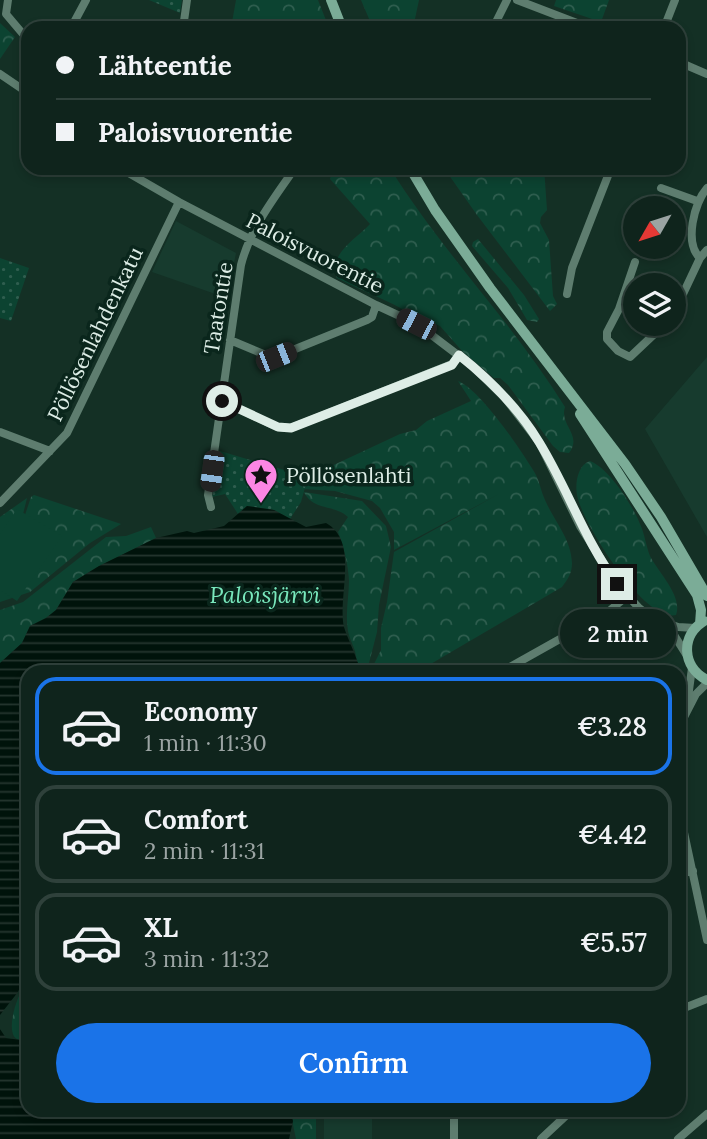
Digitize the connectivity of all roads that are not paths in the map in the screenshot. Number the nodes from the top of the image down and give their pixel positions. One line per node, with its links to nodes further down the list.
1 (8, 0): 14 (street)
2 (86, 0): 8 (street)
3 (187, 0): 9 (street)
4 (331, 0): 10 (main road)
5 (507, 0): 11 (street)
6 (517, 0): 12 (street)
7 (675, 0): 13 (street)
8 (75, 21)
9 (184, 21)
10 (339, 21)
11 (496, 21)
12 (572, 21)
13 (667, 21)
14 (21, 31)
15 (686, 65): 17 (street)
16 (0, 74): 18 (street)
17 (707, 74)
18 (21, 88)
19 (132, 175): 26 (street, Paloisvuorentie)
20 (290, 175): 27 (street, Taatontie)
21 (414, 175): 39 (main road)
22 (608, 175): 33 (street)
23 (661, 188): 25 (street)
24 (707, 188): 25 (street)
25 (697, 201): 29 (street)
26 (179, 202): 27 (street, Paloisvuorentie); 42 (street, Pöllösenlahdenkatu)
27 (250, 239): 35 (street, Paloisvuorentie); 37 (street, Taatontie)
28 (707, 250): 29 (street)
29 (700, 258): 32 (street)
30 (635, 262): 31 (street)
31 (631, 273)
32 (686, 288)
33 (567, 294)
34 (623, 297): 36 (street)
35 (376, 305): 37 (street); 38 (street, Paloisvuorentie)
36 (652, 336)
37 (230, 340): 40 (street, Taatontie)
38 (459, 355): 40 (street); 45 (street, Paloisvuorentie)
39 (554, 372): 46 (main road); 48 (main road)
40 (222, 401): 44 (street, Taatontie)
41 (0, 432): 42 (street)
42 (50, 451): 43 (street, Pöllösenlahdenkatu)
43 (0, 503)
44 (211, 507)
45 (627, 596): 47 (street, Paloisvuorentie); 50 (street)
46 (707, 596)
47 (653, 618): 48 (street, Paloisvuorentie); 49 (street, Paloisvuorentie)
48 (701, 624): 49 (main road)
49 (686, 654): 51 (main road)
50 (513, 665)
51 (692, 668): 52 (main road); 53 (street)
52 (707, 681): 53 (street)
53 (687, 708)
54 (686, 840): 55 (street)
55 (693, 871): 56 (street); 57 (street)
56 (686, 872)
57 (707, 940)
58 (707, 999): 59 (street)
59 (686, 1007)
60 (707, 1114): 65 (street)
61 (454, 1117): 63 (street)
62 (565, 1117): 64 (street)
63 (454, 1139)
64 (541, 1139)
65 (678, 1139)

